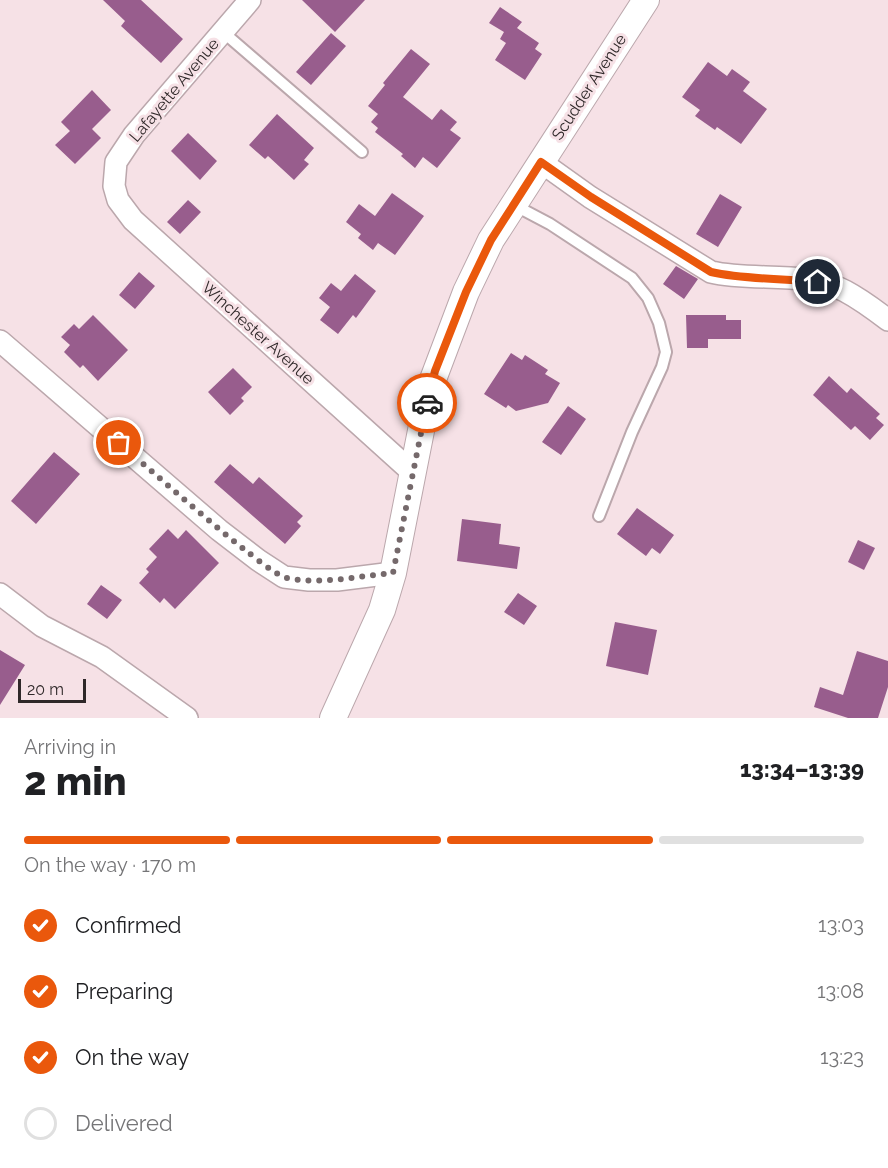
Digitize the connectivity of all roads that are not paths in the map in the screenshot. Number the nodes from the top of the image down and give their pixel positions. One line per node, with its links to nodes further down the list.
1 (250, 0): 3 (street, Lafayette Avenue)
2 (646, 0): 5 (street, Scudder Avenue)
3 (223, 32): 4 (lane); 6 (street, Lafayette Avenue)
4 (362, 152)
5 (541, 162): 7 (street, Scudder Avenue); 8 (street)
6 (114, 186): 10 (street, Winchester Avenue)
7 (514, 205): 10 (street, Scudder Avenue); 11 (lane)
8 (888, 320)
9 (0, 340): 12 (street)
10 (412, 472): 12 (street, Scudder Avenue)
11 (599, 516)
12 (393, 573): 15 (street, Scudder Avenue)
13 (0, 594): 14 (street)
14 (187, 718)
15 (333, 718)

